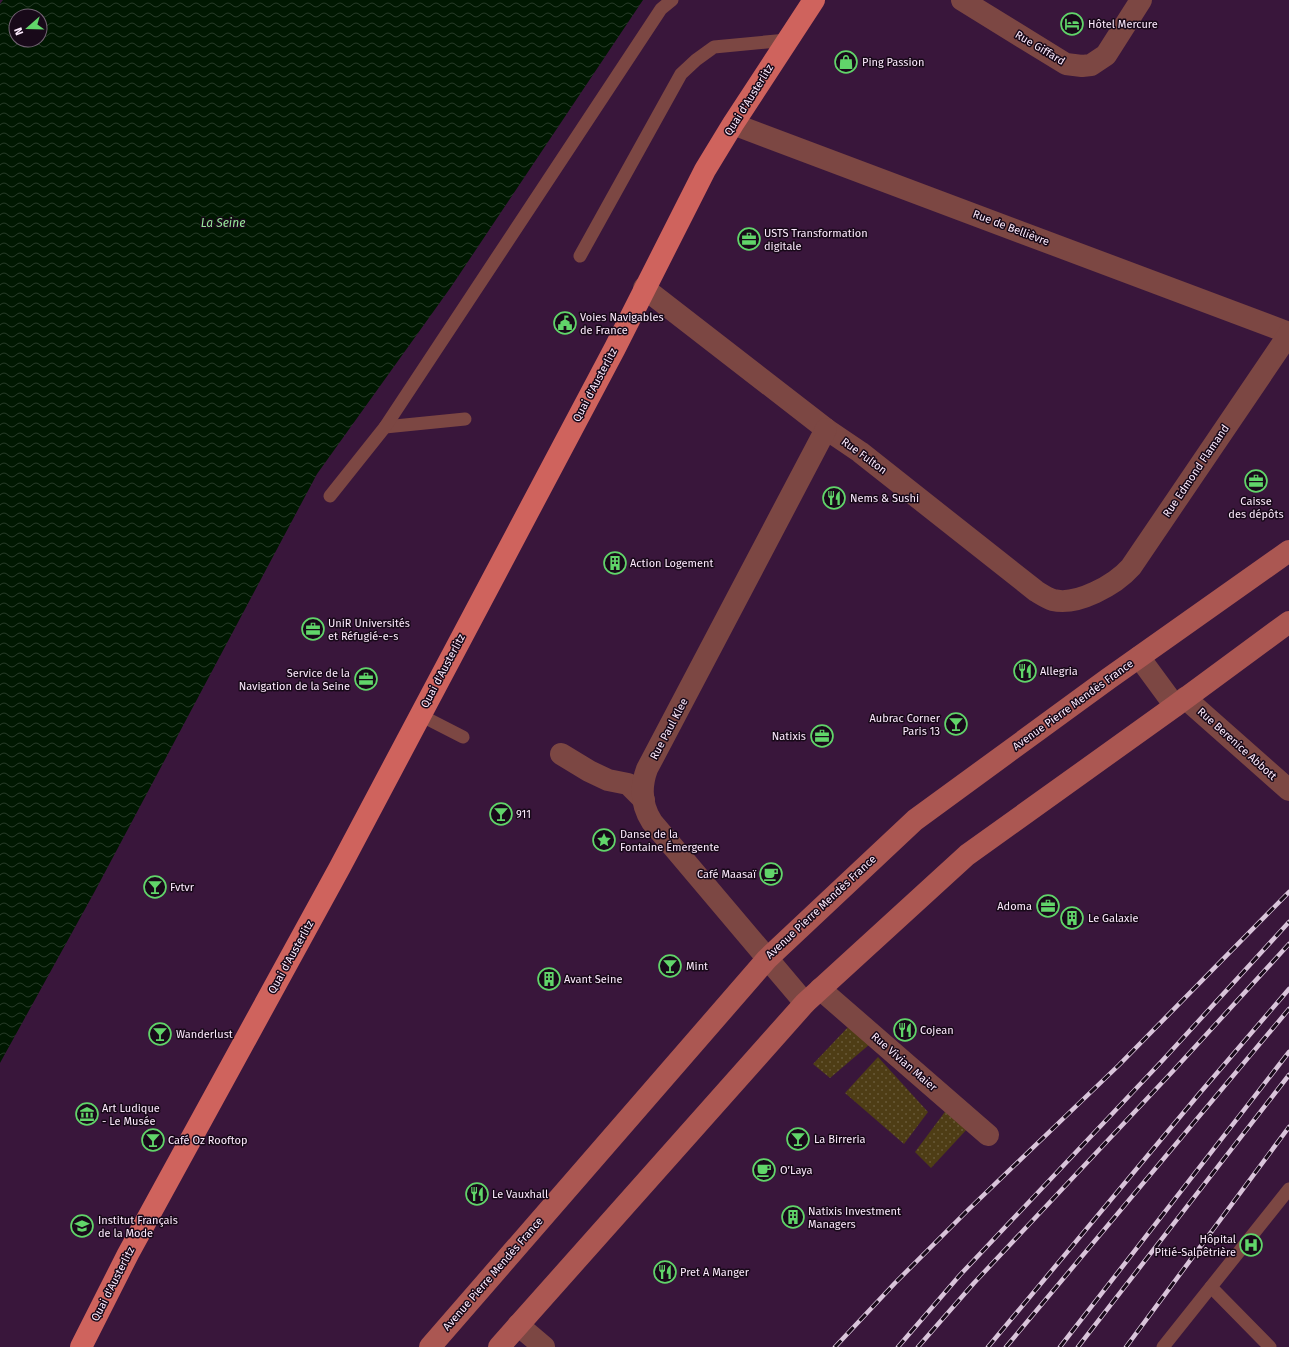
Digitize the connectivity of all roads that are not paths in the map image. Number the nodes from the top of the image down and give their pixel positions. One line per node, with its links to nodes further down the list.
1 (672, 0): 11 (lane)
2 (814, 0): 5 (main road, Quai d'Austerlitz)
3 (962, 0): 4 (street, Rue Giffard)
4 (1141, 0)
5 (787, 40): 6 (main road, Quai d'Austerlitz); 7 (lane)
6 (733, 124): 8 (main road, Quai d'Austerlitz); 9 (street, Rue de Bellièvre)
7 (580, 256)
8 (644, 288): 12 (street, Rue Fulton); 19 (main road, Quai d'Austerlitz)
9 (1289, 334): 15 (street, Rue Edmond Flamand)
10 (465, 420): 11 (lane)
11 (385, 426): 13 (lane)
12 (826, 429): 15 (street, Rue Fulton); 23 (street, Rue Paul Klee)
13 (330, 496)
14 (1289, 551): 17 (street, Avenue Pierre Mendès France)
15 (1091, 594)
16 (1289, 622): 18 (street)
17 (1139, 657): 18 (street, Rue Berenice Abbott); 24 (street, Avenue Pierre Mendès France)
18 (1180, 702): 22 (street, Rue Berenice Abbott); 25 (street)
19 (420, 715): 20 (lane); 31 (main road, Quai d'Austerlitz)
20 (463, 738)
21 (561, 754): 23 (street)
22 (1289, 790)
23 (644, 800): 24 (street, Rue Paul Klee)
24 (767, 959): 26 (street, Rue Paul Klee); 32 (street, Avenue Pierre Mendès France)
25 (820, 989): 26 (street); 27 (street, Rue Vivian Maier)
26 (805, 1003): 30 (street)
27 (988, 1135)
28 (1289, 1189): 29 (lane)
29 (1211, 1287): 35 (lane); 36 (lane)
30 (518, 1325): 33 (street); 34 (street)
31 (81, 1347)
32 (430, 1347)
33 (499, 1347)
34 (544, 1347)
35 (1163, 1347)
36 (1270, 1347)

